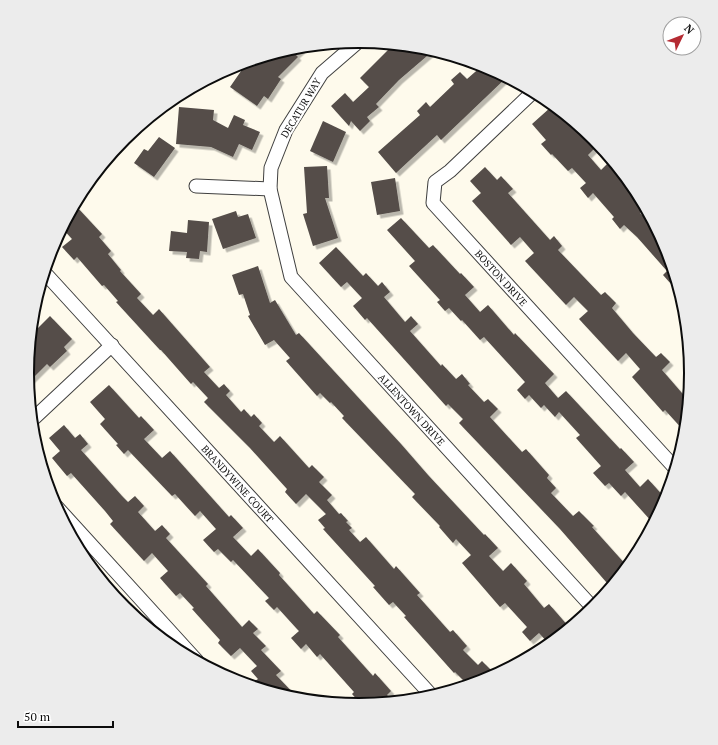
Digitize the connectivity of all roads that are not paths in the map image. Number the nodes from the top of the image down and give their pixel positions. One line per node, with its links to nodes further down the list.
1 (350, 48): 4 (street, DECATUR WAY)
2 (529, 95): 8 (street, BOSTON DRIVE)
3 (196, 186): 4 (street)
4 (270, 189): 10 (street, ALLENTOWN DRIVE)
5 (48, 277): 6 (street, BRANDYWINE COURT)
6 (112, 345): 7 (street); 12 (street, BRANDYWINE COURT)
7 (37, 415)
8 (671, 464)
9 (72, 523): 11 (street)
10 (588, 603)
11 (186, 648)
12 (426, 690)

